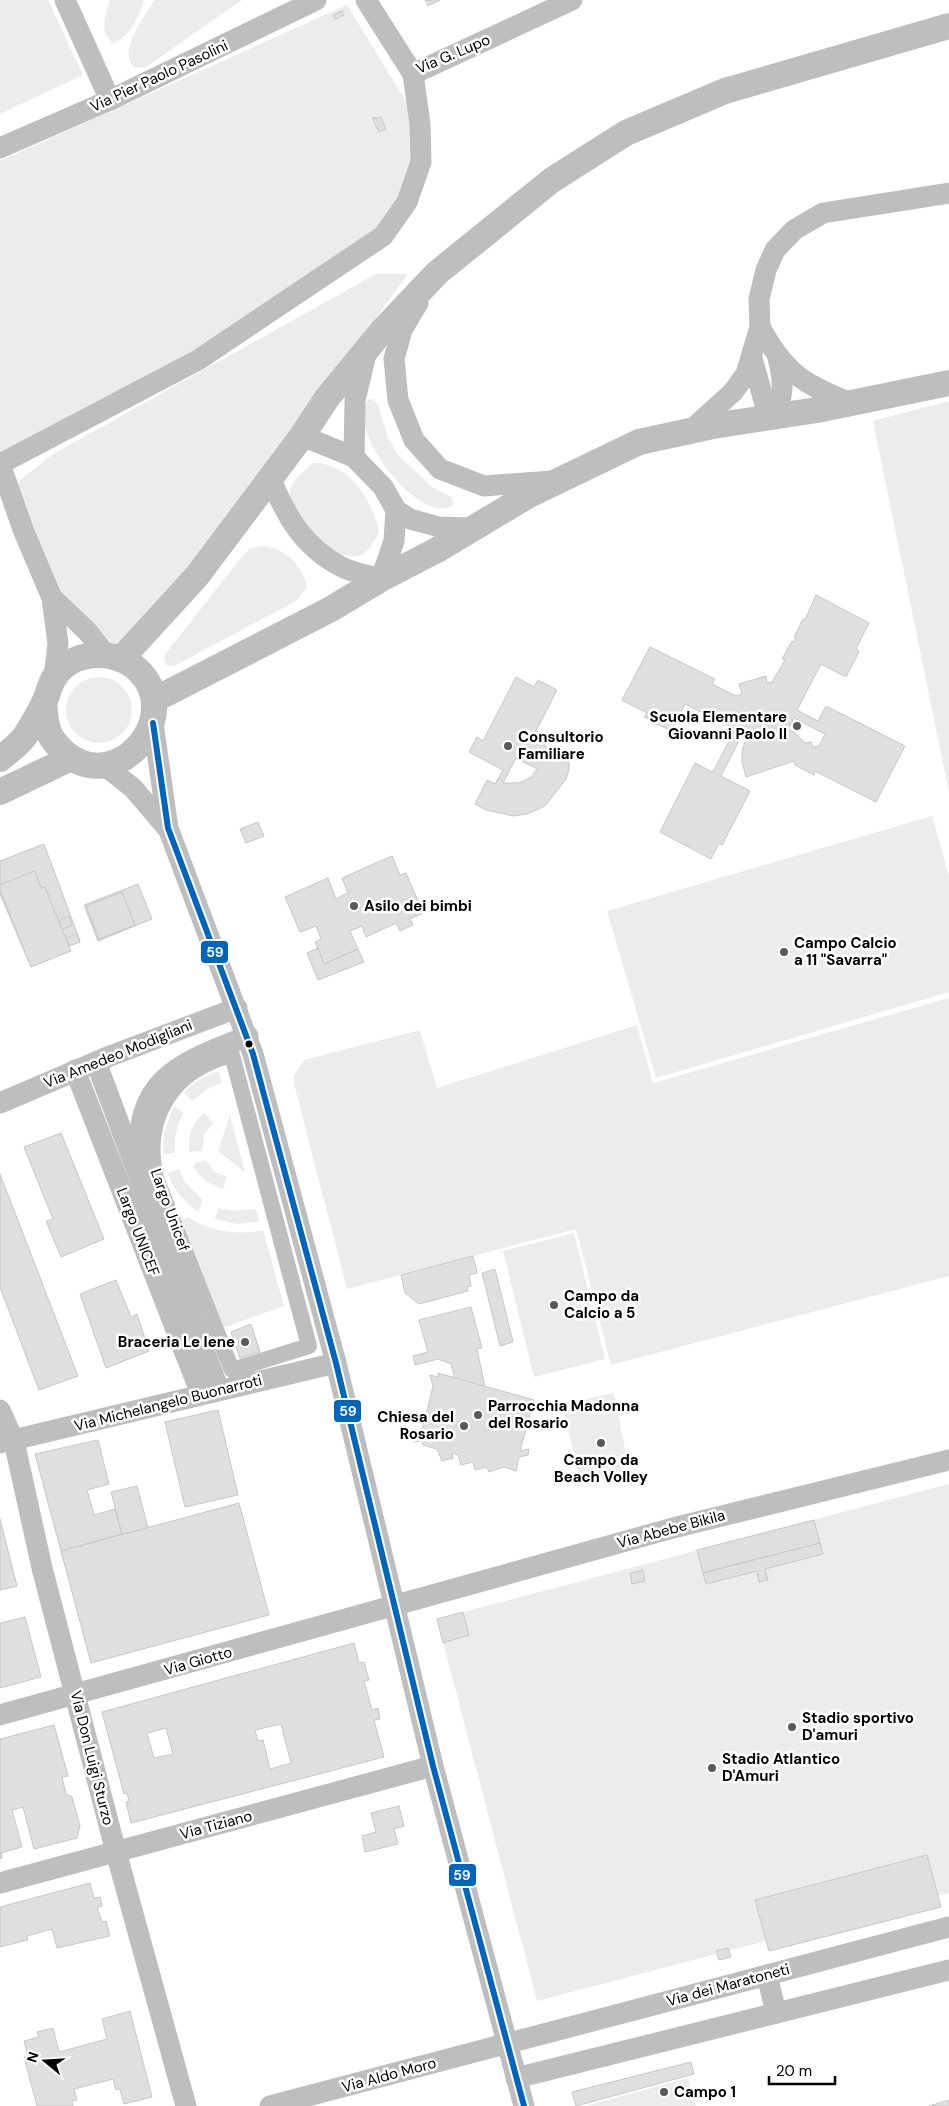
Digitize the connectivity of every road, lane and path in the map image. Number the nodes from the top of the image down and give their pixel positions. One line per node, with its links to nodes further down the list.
1 (65, 0): 7 (street)
2 (316, 0): 7 (street, Via Pier Paolo Pasolini)
3 (366, 0): 6 (street, Via G. Lupo)
4 (572, 0): 6 (street, Via G. Lupo)
5 (941, 28): 10 (street)
6 (412, 74): 21 (street)
7 (110, 100): 8 (street, Via Pier Paolo Pasolini)
8 (0, 148)
9 (949, 193): 11 (street)
10 (436, 273): 12 (street); 23 (street)
11 (760, 327): 13 (street); 14 (street)
12 (367, 350): 19 (street); 20 (street)
13 (752, 358): 17 (street); 18 (street)
14 (778, 358): 16 (street); 17 (street)
15 (949, 383): 16 (street)
16 (851, 403): 17 (street)
17 (774, 417): 18 (street)
18 (690, 431): 23 (street)
19 (302, 436): 20 (street); 22 (street)
20 (354, 458): 24 (street)
21 (0, 464): 27 (street)
22 (270, 478): 26 (street); 28 (street)
23 (557, 481): 25 (street)
24 (396, 510): 25 (street); 26 (street)
25 (472, 528): 26 (street)
26 (380, 579): 31 (street)
27 (52, 598): 28 (street); 29 (street)
28 (113, 657): 29 (street); 31 (street)
29 (54, 678): 30 (street)
30 (44, 702): 32 (street); 33 (street)
31 (153, 712): 34 (street); 36 (street)
32 (71, 758): 34 (street); 35 (street)
33 (0, 759)
34 (104, 765): 36 (street)
35 (0, 792)
36 (168, 828): 37 (street)
37 (237, 1008): 38 (street); 39 (street, Via Amedeo Modigliani)
38 (248, 1036): 42 (street, Largo UNICEF); 44 (street)
39 (96, 1062): 40 (street, Via Amedeo Modigliani); 42 (street, Largo UNICEF)
40 (75, 1070): 41 (street, Via Amedeo Modigliani); 45 (street, Largo UNICEF)
41 (0, 1103)
42 (142, 1185): 45 (street, Largo UNICEF)
43 (277, 1226): 43 (street, Largo Unicef)
44 (336, 1363): 45 (street, Via Michelangelo Buonarroti); 49 (street)
45 (210, 1392): 47 (street, Via Michelangelo Buonarroti)
46 (0, 1410): 47 (street, Via Don Luigi Sturzo)
47 (7, 1442): 50 (street, Via Don Luigi Sturzo)
48 (949, 1460): 49 (street, Via Abebe Bikila)
49 (395, 1604): 50 (street, Via Giotto); 52 (street)
50 (76, 1696): 51 (street, Via Giotto); 53 (street, Via Don Luigi Sturzo)
51 (0, 1715)
52 (433, 1766): 53 (street, Via Tiziano); 59 (street)
53 (116, 1852): 54 (street, Via Tiziano); 61 (street, Via Don Luigi Sturzo)
54 (0, 1883)
55 (949, 1927): 57 (street, Via dei Maratoneti)
56 (949, 1970): 58 (street)
57 (767, 1975): 58 (street); 59 (street, Via dei Maratoneti)
58 (776, 2013): 60 (street)
59 (507, 2044): 60 (street); 62 (street, Via Aldo Moro)
60 (516, 2078): 63 (street)
61 (186, 2106)
62 (270, 2106)
63 (524, 2106)

